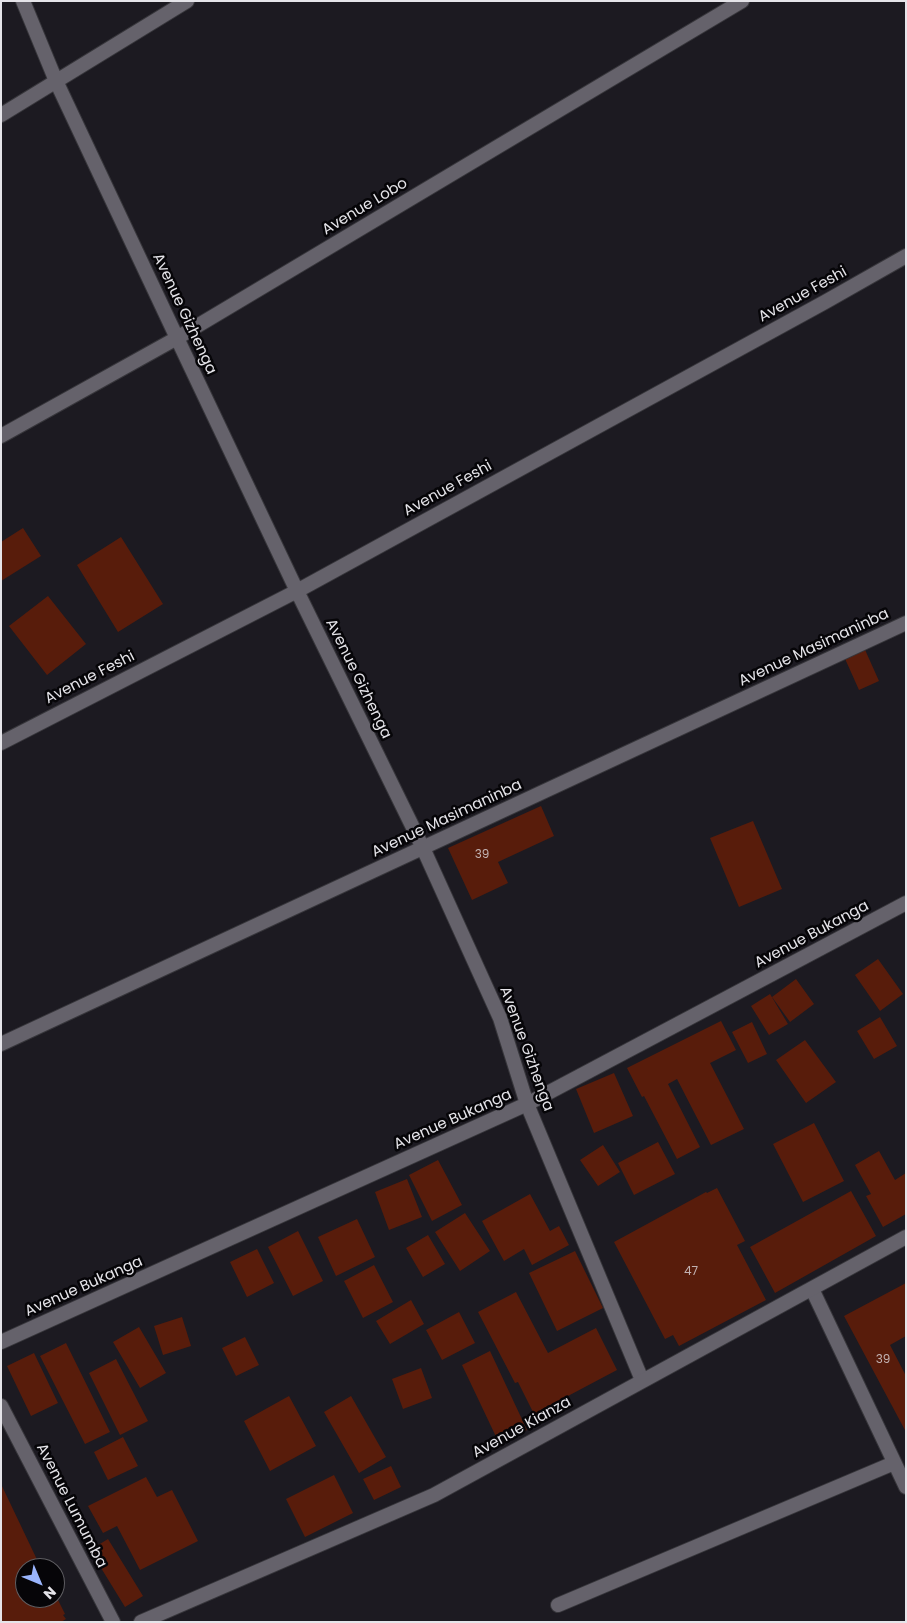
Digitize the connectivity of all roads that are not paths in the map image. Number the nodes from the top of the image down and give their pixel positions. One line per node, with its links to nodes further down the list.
1 (24, 1): 4 (street, Avenue Gizhenga)
2 (187, 1): 4 (street)
3 (742, 1): 7 (street, Avenue Lobo)
4 (56, 81): 5 (street); 7 (street, Avenue Gizhenga)
5 (1, 115)
6 (906, 256): 9 (street, Avenue Feshi)
7 (176, 338): 8 (street, Avenue Lobo); 9 (street, Avenue Gizhenga)
8 (1, 436)
9 (296, 591): 11 (street, Avenue Feshi); 12 (street, Avenue Gizhenga)
10 (906, 623): 12 (street, Avenue Masimaninba)
11 (1, 743)
12 (423, 848): 14 (street, Avenue Masimaninba); 15 (street, Avenue Gizhenga)
13 (906, 903): 15 (street, Avenue Bukanga)
14 (1, 1044)
15 (527, 1104): 18 (street, Avenue Bukanga); 19 (street, Avenue Gizhenga)
16 (906, 1237): 17 (street, Avenue Kianza)
17 (812, 1289): 19 (street, Avenue Kianza); 21 (street)
18 (1, 1342)
19 (642, 1380): 25 (street, Avenue Kianza)
20 (1, 1406): 24 (street, Avenue Lumumba)
21 (894, 1463): 22 (street); 23 (street)
22 (906, 1487)
23 (558, 1605)
24 (113, 1622)
25 (141, 1622)

